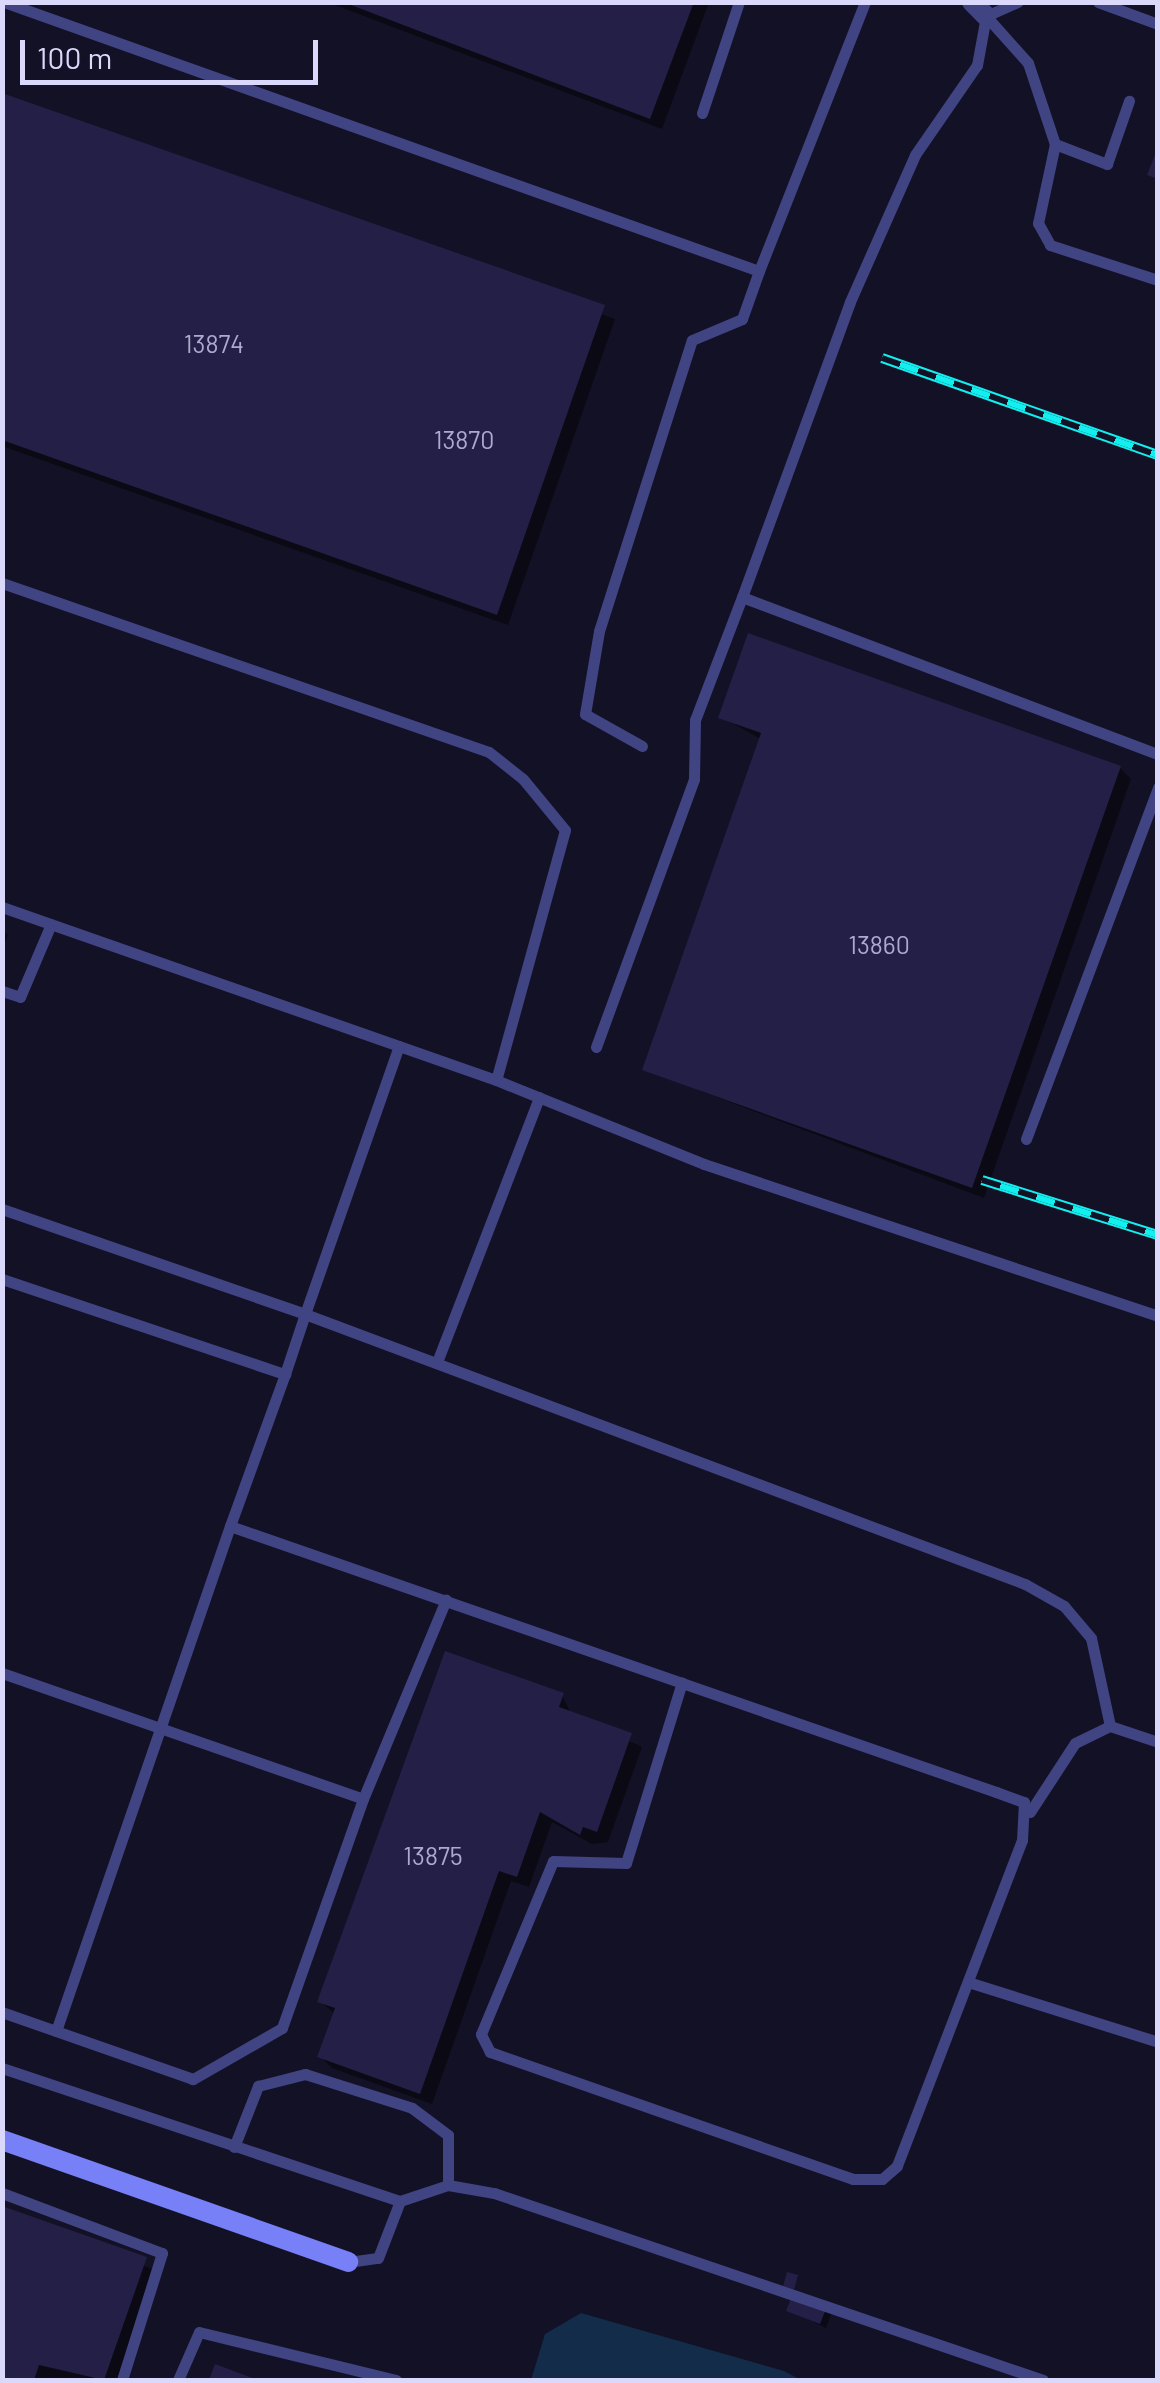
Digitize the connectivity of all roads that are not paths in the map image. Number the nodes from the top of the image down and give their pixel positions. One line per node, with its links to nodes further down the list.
1 (4, 2): 11 (lane)
2 (739, 2): 9 (lane)
3 (864, 2): 11 (lane)
4 (1018, 2): 6 (lane)
5 (1098, 2): 7 (lane)
6 (979, 9): 10 (lane); 14 (lane)
7 (1158, 24)
8 (1129, 101): 10 (lane)
9 (702, 114)
10 (1056, 144): 12 (lane)
11 (759, 271): 15 (lane)
12 (1158, 280)
13 (2, 583): 23 (lane)
14 (742, 597): 16 (lane); 22 (lane)
15 (642, 746)
16 (1158, 754)
17 (1158, 787): 25 (lane)
18 (2, 907): 19 (lane)
19 (51, 924): 20 (lane); 21 (lane)
20 (2, 991)
21 (399, 1046): 23 (lane); 28 (lane)
22 (596, 1047)
23 (496, 1080): 24 (lane)
24 (539, 1097): 29 (lane); 30 (lane)
25 (1026, 1139)
26 (2, 1208): 28 (lane)
27 (2, 1279): 31 (lane)
28 (305, 1314): 30 (lane); 31 (lane)
29 (1158, 1316)
30 (438, 1362): 36 (lane)
31 (285, 1374): 32 (lane)
32 (230, 1526): 33 (lane); 37 (lane)
33 (446, 1600): 35 (lane); 39 (lane)
34 (2, 1672): 37 (lane)
35 (682, 1682): 40 (lane); 41 (lane)
36 (1110, 1726): 38 (lane); 40 (lane)
37 (164, 1729): 39 (lane); 43 (lane)
38 (1158, 1742)
39 (363, 1799): 43 (lane)
40 (1030, 1812): 41 (lane)
41 (968, 1982): 44 (lane)
42 (2, 2012): 43 (lane)
43 (56, 2031)
44 (1158, 2042)
45 (2, 2068): 47 (lane)
46 (2, 2140): 51 (street)
47 (234, 2147): 48 (lane); 50 (lane)
48 (448, 2185): 50 (lane); 55 (lane)
49 (2, 2193): 52 (lane)
50 (400, 2201): 51 (lane)
51 (348, 2262)
52 (122, 2380)
53 (178, 2380): 54 (lane)
54 (396, 2380)
55 (1043, 2380)

